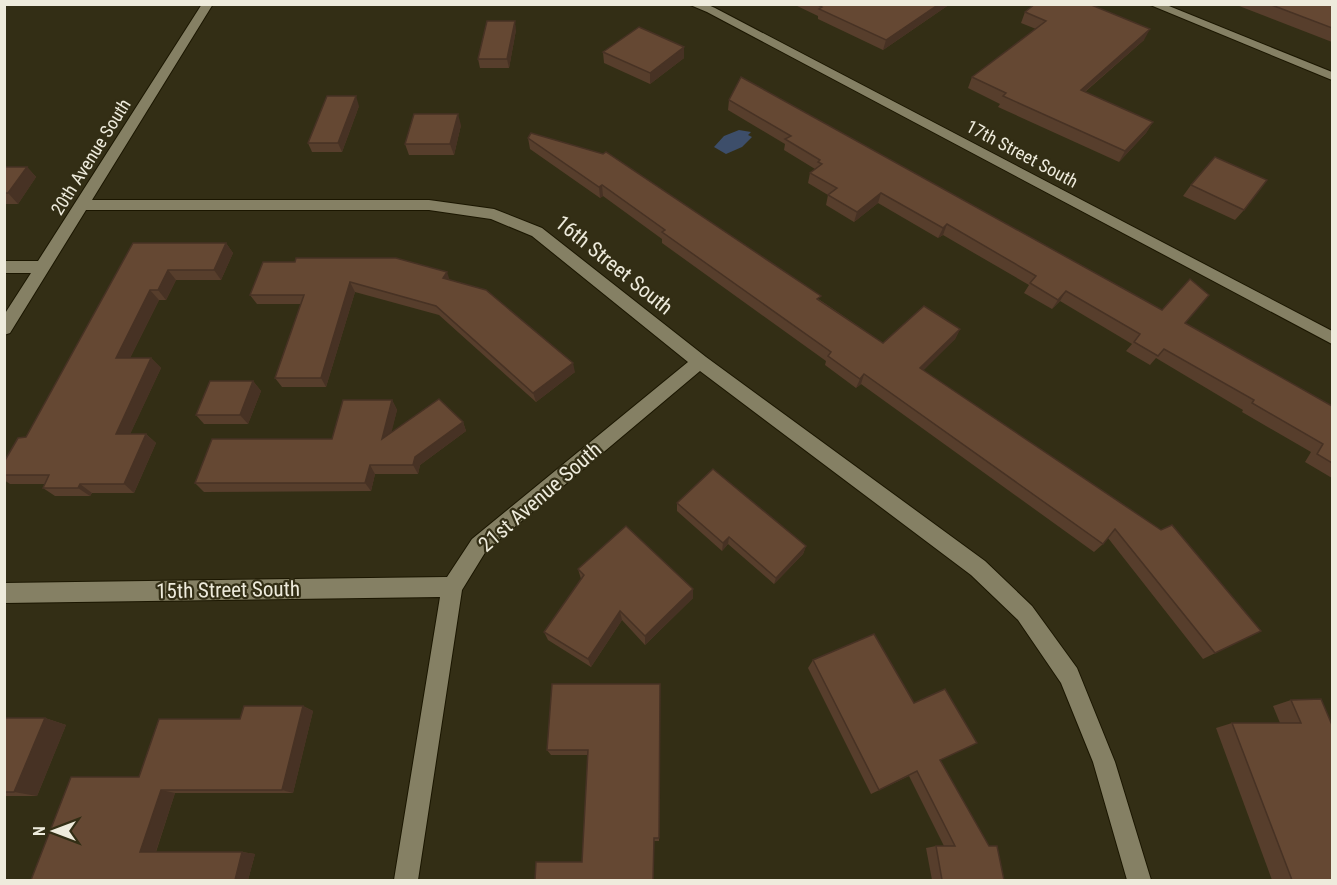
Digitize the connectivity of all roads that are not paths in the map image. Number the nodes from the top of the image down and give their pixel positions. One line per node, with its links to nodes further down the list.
1 (208, 4): 5 (street, 20th Avenue South)
2 (693, 4): 9 (street, 17th Street South)
3 (1153, 4): 4 (street)
4 (1332, 76)
5 (82, 205): 7 (street, 20th Avenue South); 10 (street, 16th Street South)
6 (4, 267): 7 (street)
7 (42, 267): 8 (street, 20th Avenue South)
8 (4, 329)
9 (1332, 338)
10 (700, 362): 11 (street, 21st Avenue South); 14 (street, 16th Street South)
11 (452, 587): 12 (street, 15th Street South); 13 (street, 21st Avenue South)
12 (4, 593)
13 (406, 880)
14 (1139, 880)

